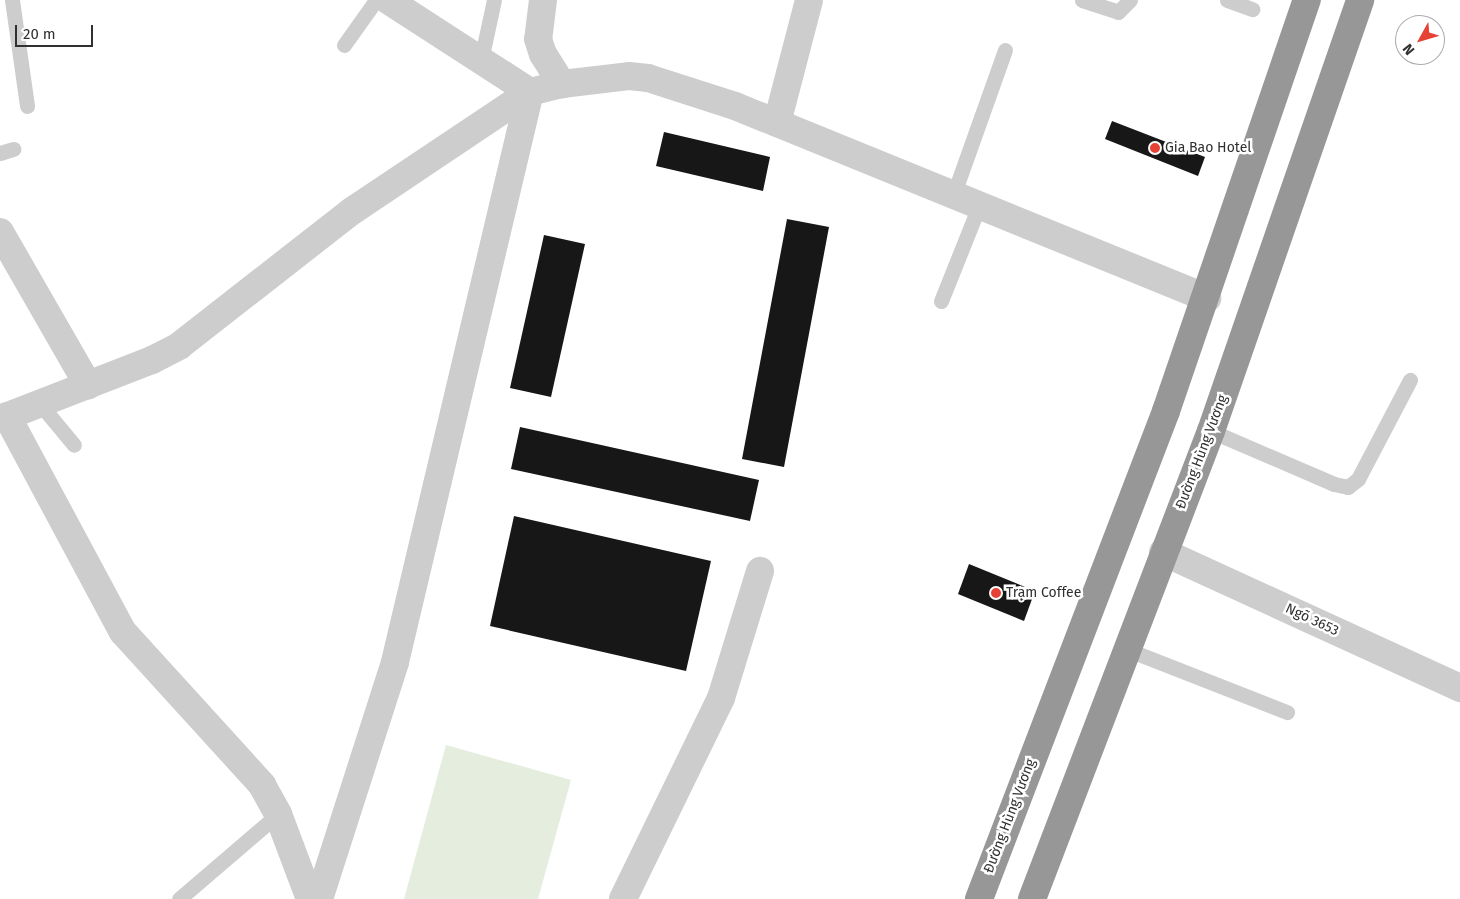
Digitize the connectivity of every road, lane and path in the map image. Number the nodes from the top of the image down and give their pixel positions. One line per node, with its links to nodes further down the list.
1 (12, 0): 18 (lane)
2 (376, 0): 13 (lane)
3 (388, 0): 15 (street)
4 (494, 0): 15 (lane)
5 (543, 0): 16 (street)
6 (809, 0): 19 (street)
7 (1082, 0): 8 (lane)
8 (1130, 0)
9 (1227, 0): 12 (lane)
10 (1307, 0): 23 (highway, Đường Hùng Vương)
11 (1360, 0): 29 (highway, Đường Hùng Vương)
12 (1252, 10)
13 (344, 45)
14 (1005, 50): 20 (lane)
15 (481, 60): 17 (street)
16 (562, 84): 17 (street); 19 (street)
17 (530, 92): 26 (street); 39 (street)
18 (27, 106)
19 (777, 123): 20 (street)
20 (954, 196): 21 (street)
21 (979, 206): 23 (street); 24 (lane)
22 (0, 232): 26 (street)
23 (1206, 298): 41 (highway, Đường Hùng Vương)
24 (941, 301)
25 (1410, 380): 29 (lane)
26 (88, 385): 27 (street)
27 (40, 404): 28 (street); 30 (lane)
28 (4, 418): 36 (street)
29 (1211, 431): 31 (highway, Đường Hùng Vương)
30 (74, 445)
31 (1163, 552): 33 (highway, Đường Hùng Vương); 34 (street, Ngõ 3653)
32 (760, 571): 40 (street)
33 (1126, 650): 35 (lane); 42 (highway, Đường Hùng Vương)
34 (1460, 688)
35 (1287, 712)
36 (278, 814): 37 (lane); 38 (street)
37 (178, 899)
38 (310, 899)
39 (319, 899)
40 (622, 899)
41 (979, 899)
42 (1032, 899)

